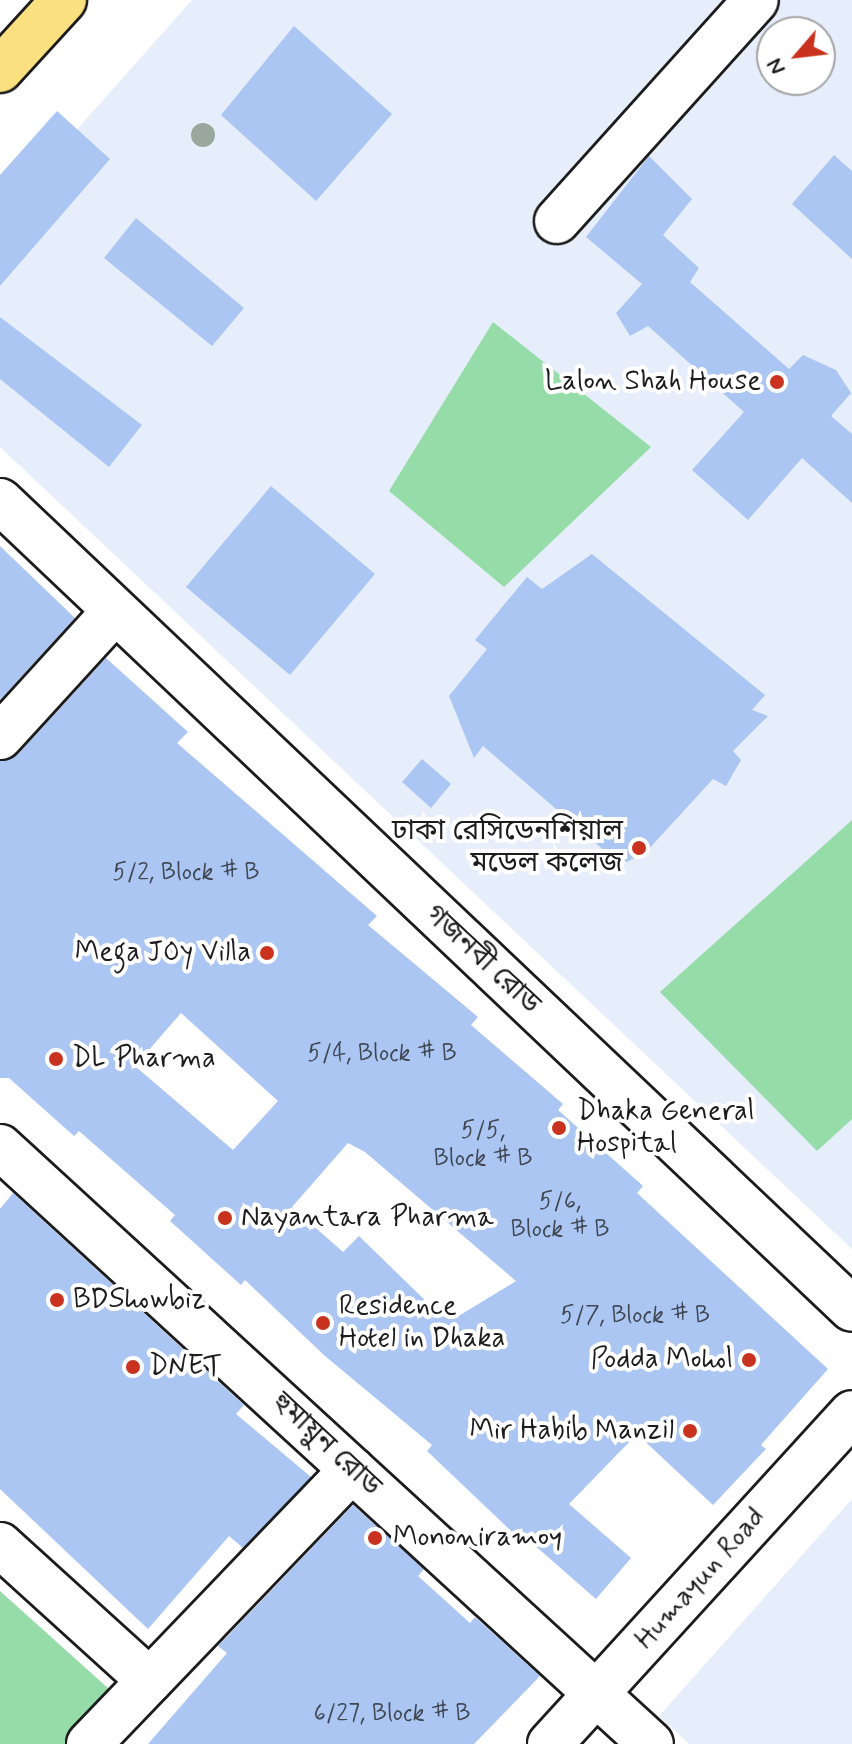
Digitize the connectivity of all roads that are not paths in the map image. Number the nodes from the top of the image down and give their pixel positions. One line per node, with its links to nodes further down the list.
1 (64, 0): 3 (highway)
2 (756, 0): 4 (street)
3 (0, 70)
4 (557, 221)
5 (2, 507): 6 (street, গজনবী রোড)
6 (114, 612): 7 (street); 9 (street, গজনবী রোড)
7 (0, 737)
8 (0, 1147): 11 (street, হুমায়ুন রোড)
9 (852, 1309)
10 (852, 1413): 14 (street, Humayun Road)
11 (352, 1470): 13 (street); 14 (street, হুমায়ুন রোড)
12 (0, 1545): 13 (street)
13 (150, 1681): 15 (street)
14 (596, 1693): 16 (street, Humayun Road); 17 (street, হুমায়ুন রোড)
15 (89, 1744)
16 (550, 1744)
17 (651, 1744)

